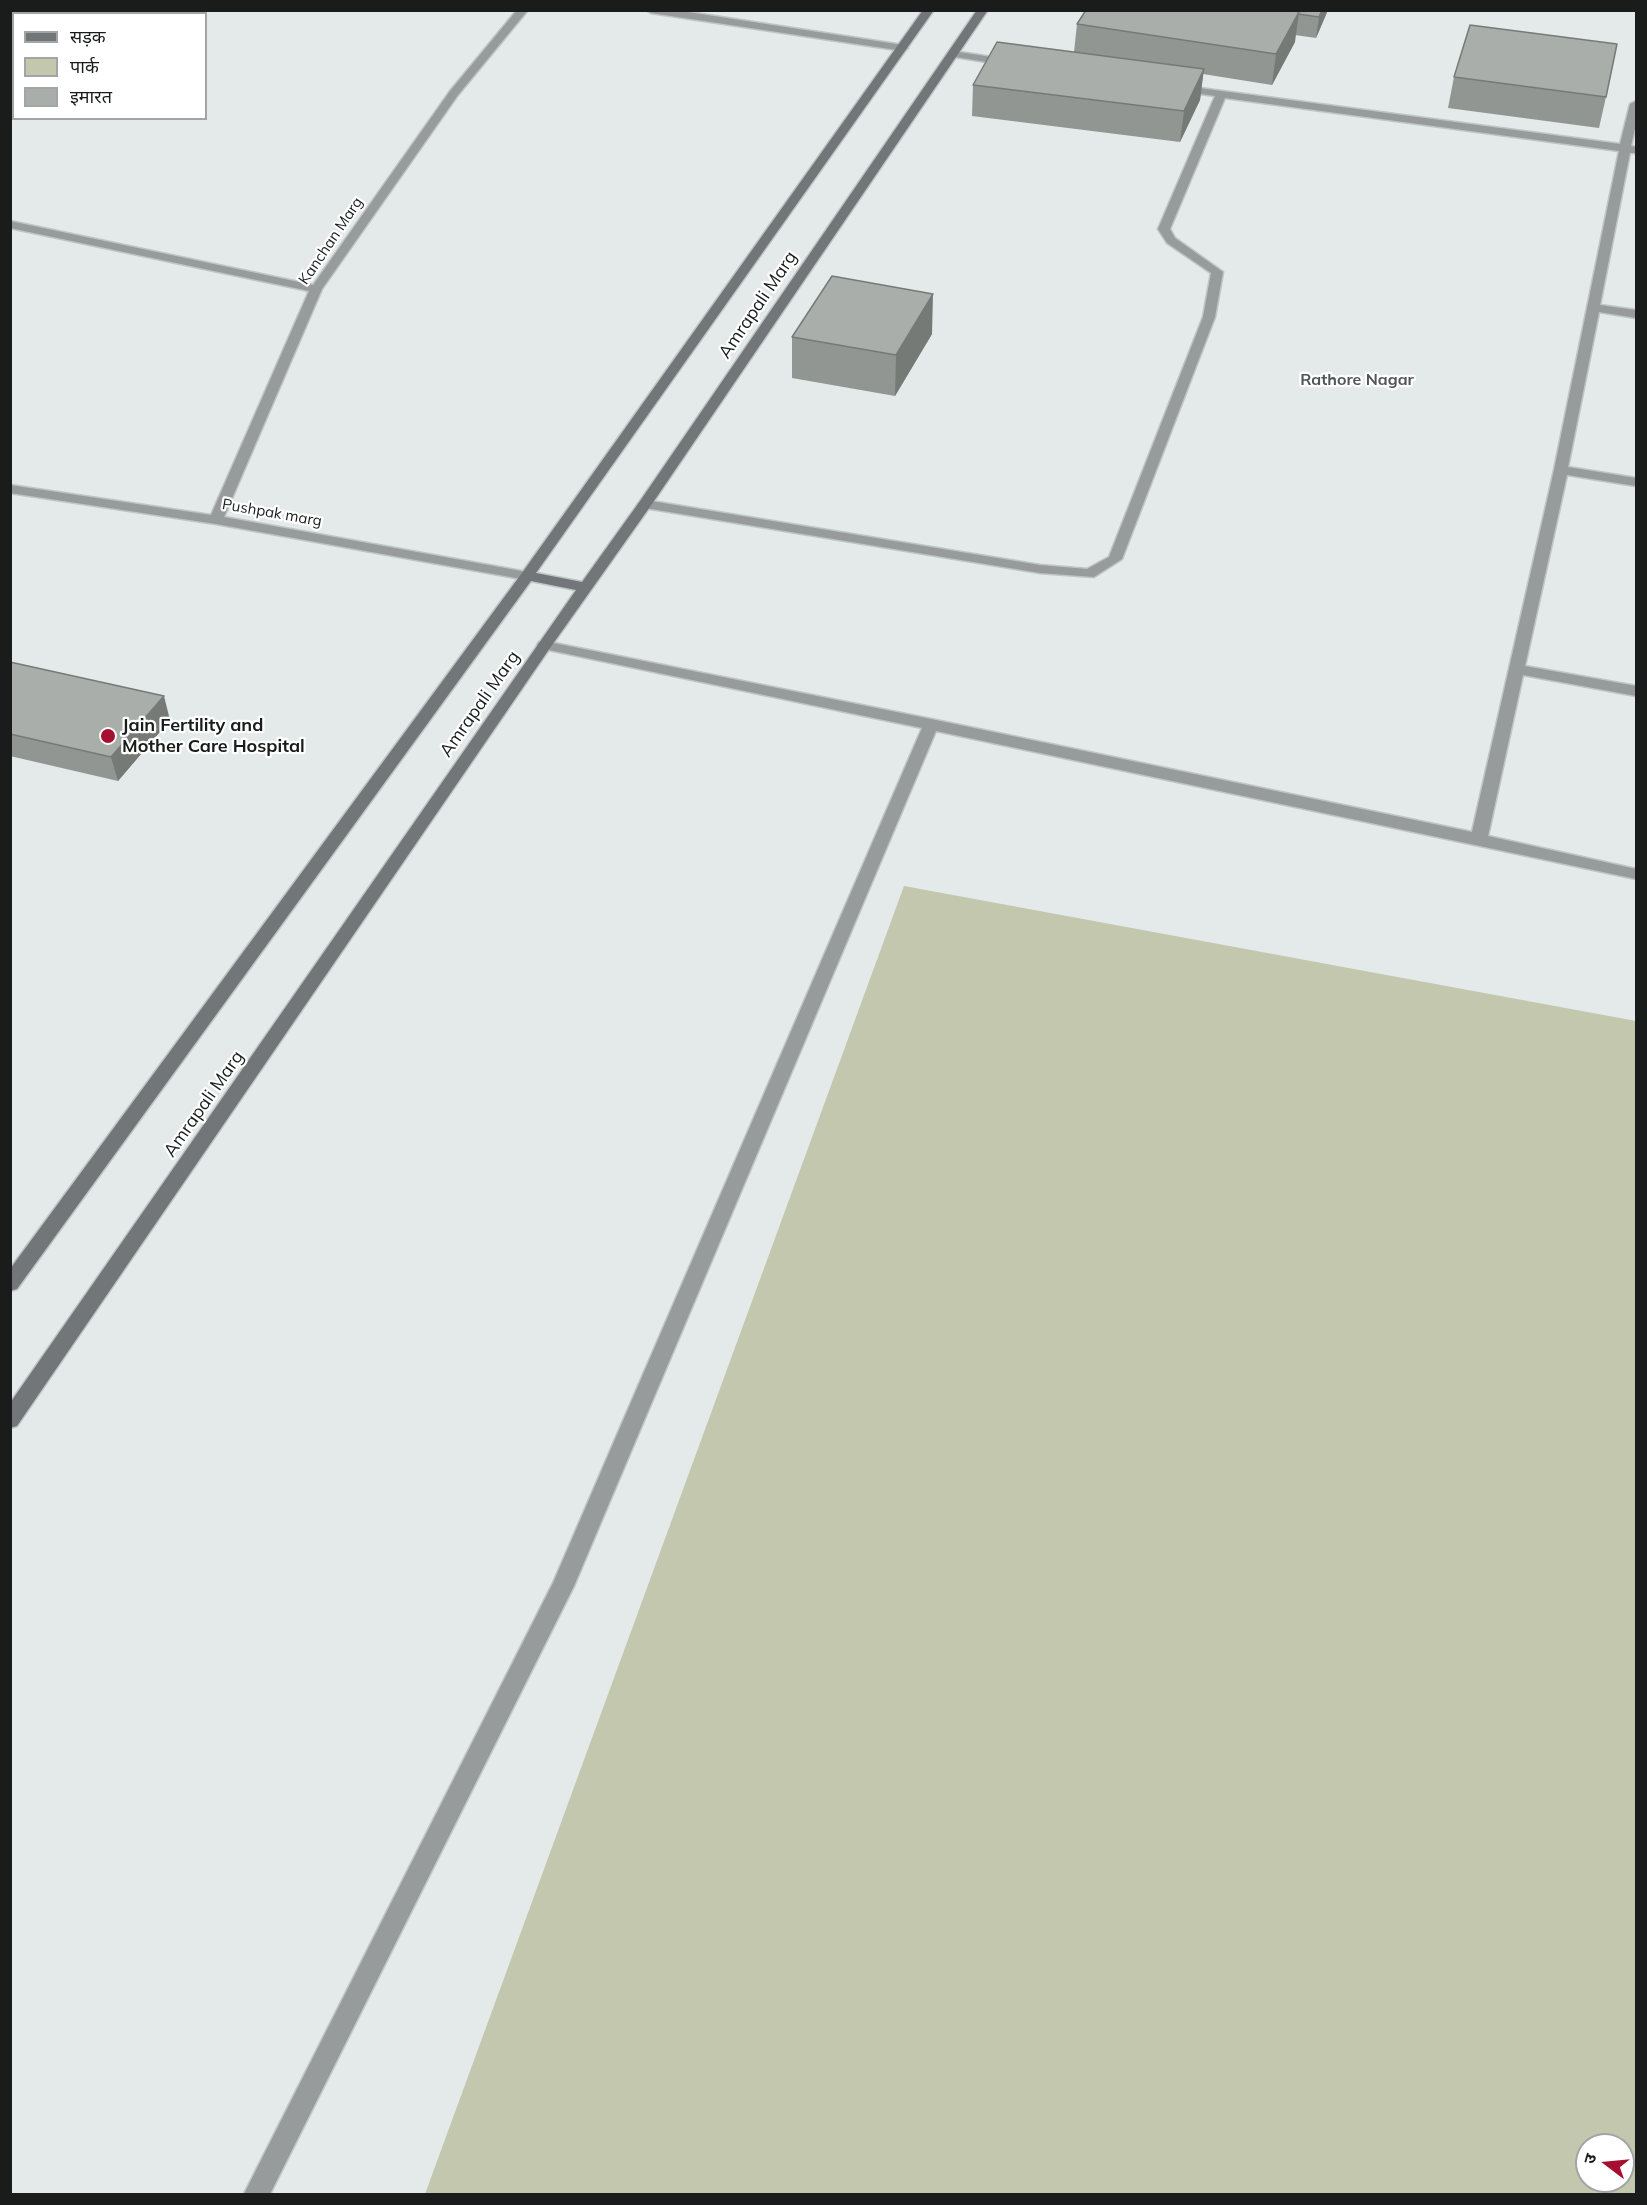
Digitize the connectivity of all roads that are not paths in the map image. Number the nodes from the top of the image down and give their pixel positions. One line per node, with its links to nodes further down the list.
1 (523, 10): 13 (street, Kanchan Marg)
2 (651, 10): 5 (street)
3 (930, 10): 5 (street, Amrapali Marg)
4 (983, 10): 6 (street, Amrapali Marg)
5 (903, 48): 21 (street, Amrapali Marg)
6 (953, 54): 7 (street); 19 (street, Amrapali Marg)
7 (1023, 65)
8 (1162, 86): 9 (street)
9 (1221, 95): 11 (street); 19 (street)
10 (1636, 104): 11 (street)
11 (1631, 149): 14 (street)
12 (10, 224): 13 (street)
13 (316, 289): 20 (street, Kanchan Marg)
14 (1595, 308): 15 (street); 16 (street)
15 (1636, 314)
16 (1561, 470): 17 (street); 24 (street)
17 (1636, 482)
18 (10, 489): 20 (street, Pushpak marg)
19 (645, 504): 22 (street, Amrapali Marg)
20 (216, 520): 21 (street, Pushpak marg)
21 (527, 576): 22 (street); 29 (street, Amrapali Marg)
22 (585, 587): 23 (street, Amrapali Marg)
23 (544, 645): 26 (street); 30 (street, Amrapali Marg)
24 (1517, 669): 25 (street); 27 (street)
25 (1636, 691)
26 (931, 724): 27 (street); 31 (street)
27 (1479, 839): 28 (street)
28 (1636, 874)
29 (10, 1284)
30 (10, 1420)
31 (257, 2194)

